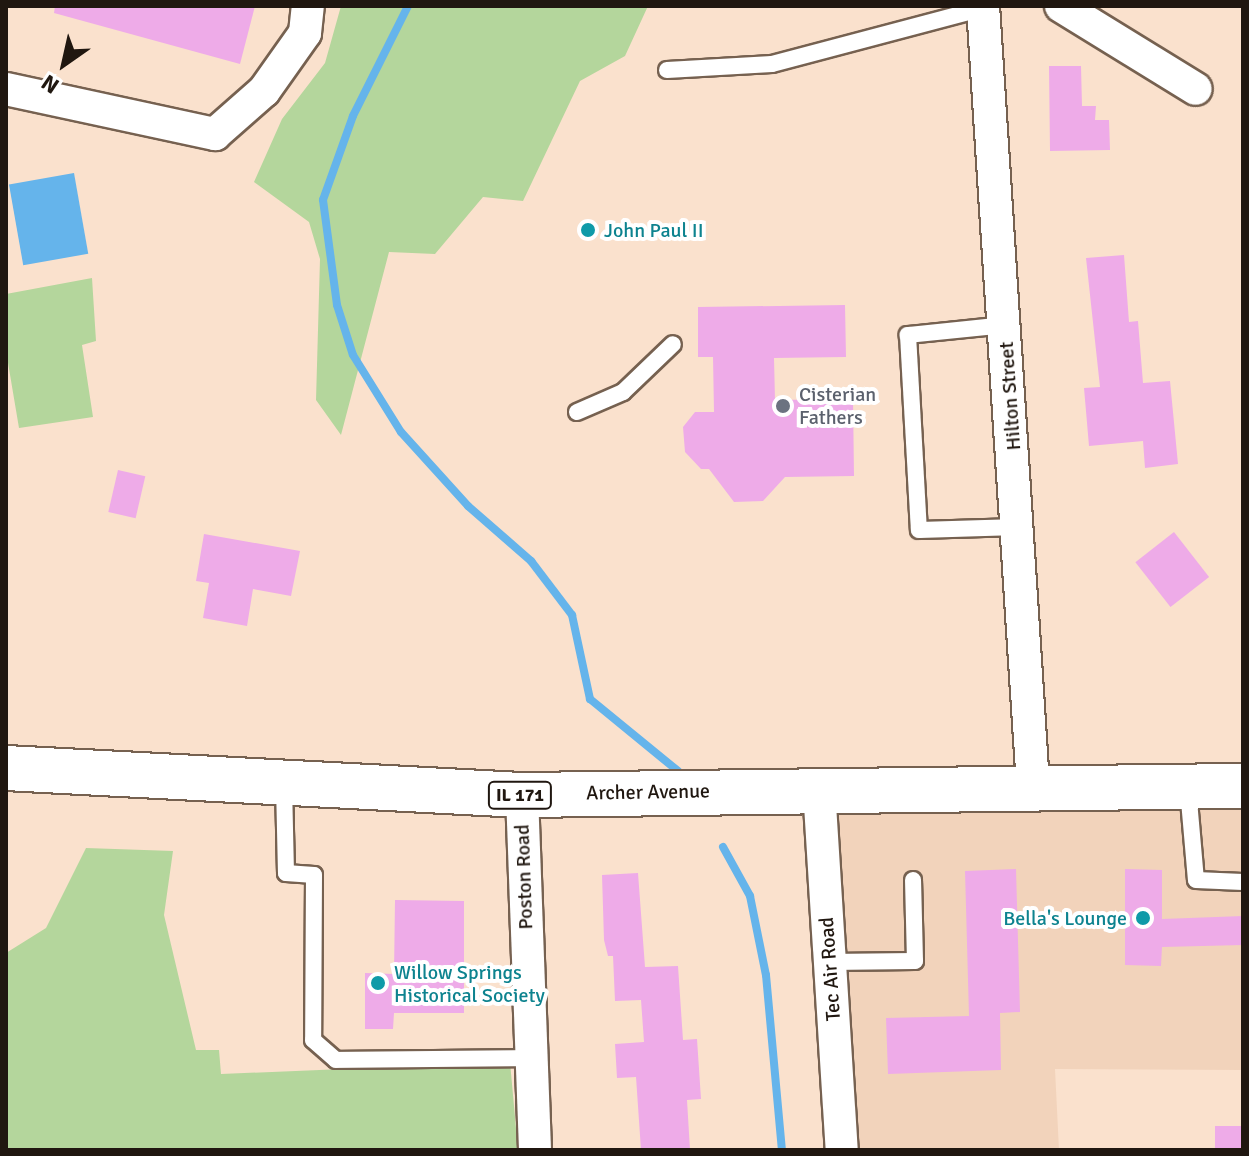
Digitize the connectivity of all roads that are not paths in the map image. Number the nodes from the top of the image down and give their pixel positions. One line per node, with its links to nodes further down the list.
1 (308, 6): 5 (street)
2 (1061, 6): 6 (street)
3 (984, 7): 4 (lane); 7 (street, Hilton Street)
4 (667, 70)
5 (6, 89)
6 (1196, 89)
7 (1005, 325): 10 (street, Hilton Street); 10 (lane)
8 (673, 344): 9 (lane)
9 (577, 412)
10 (1018, 527): 13 (street, Hilton Street)
11 (6, 768): 12 (main road, Archer Avenue / IL 171)
12 (284, 785): 17 (main road, Archer Avenue / IL 171); 21 (lane)
13 (1033, 786): 14 (main road, Archer Avenue / IL 171); 16 (main road, Archer Avenue / IL 171)
14 (1188, 786): 15 (main road, Archer Avenue / IL 171); 19 (lane)
15 (1243, 786)
16 (819, 789): 17 (main road, Archer Avenue / IL 171); 20 (street, Tec Air Road)
17 (522, 795): 21 (street, Poston Road)
18 (913, 880): 20 (lane)
19 (1243, 882)
20 (829, 962): 23 (street, Tec Air Road)
21 (530, 1058): 22 (street, Poston Road)
22 (535, 1150)
23 (842, 1150)

